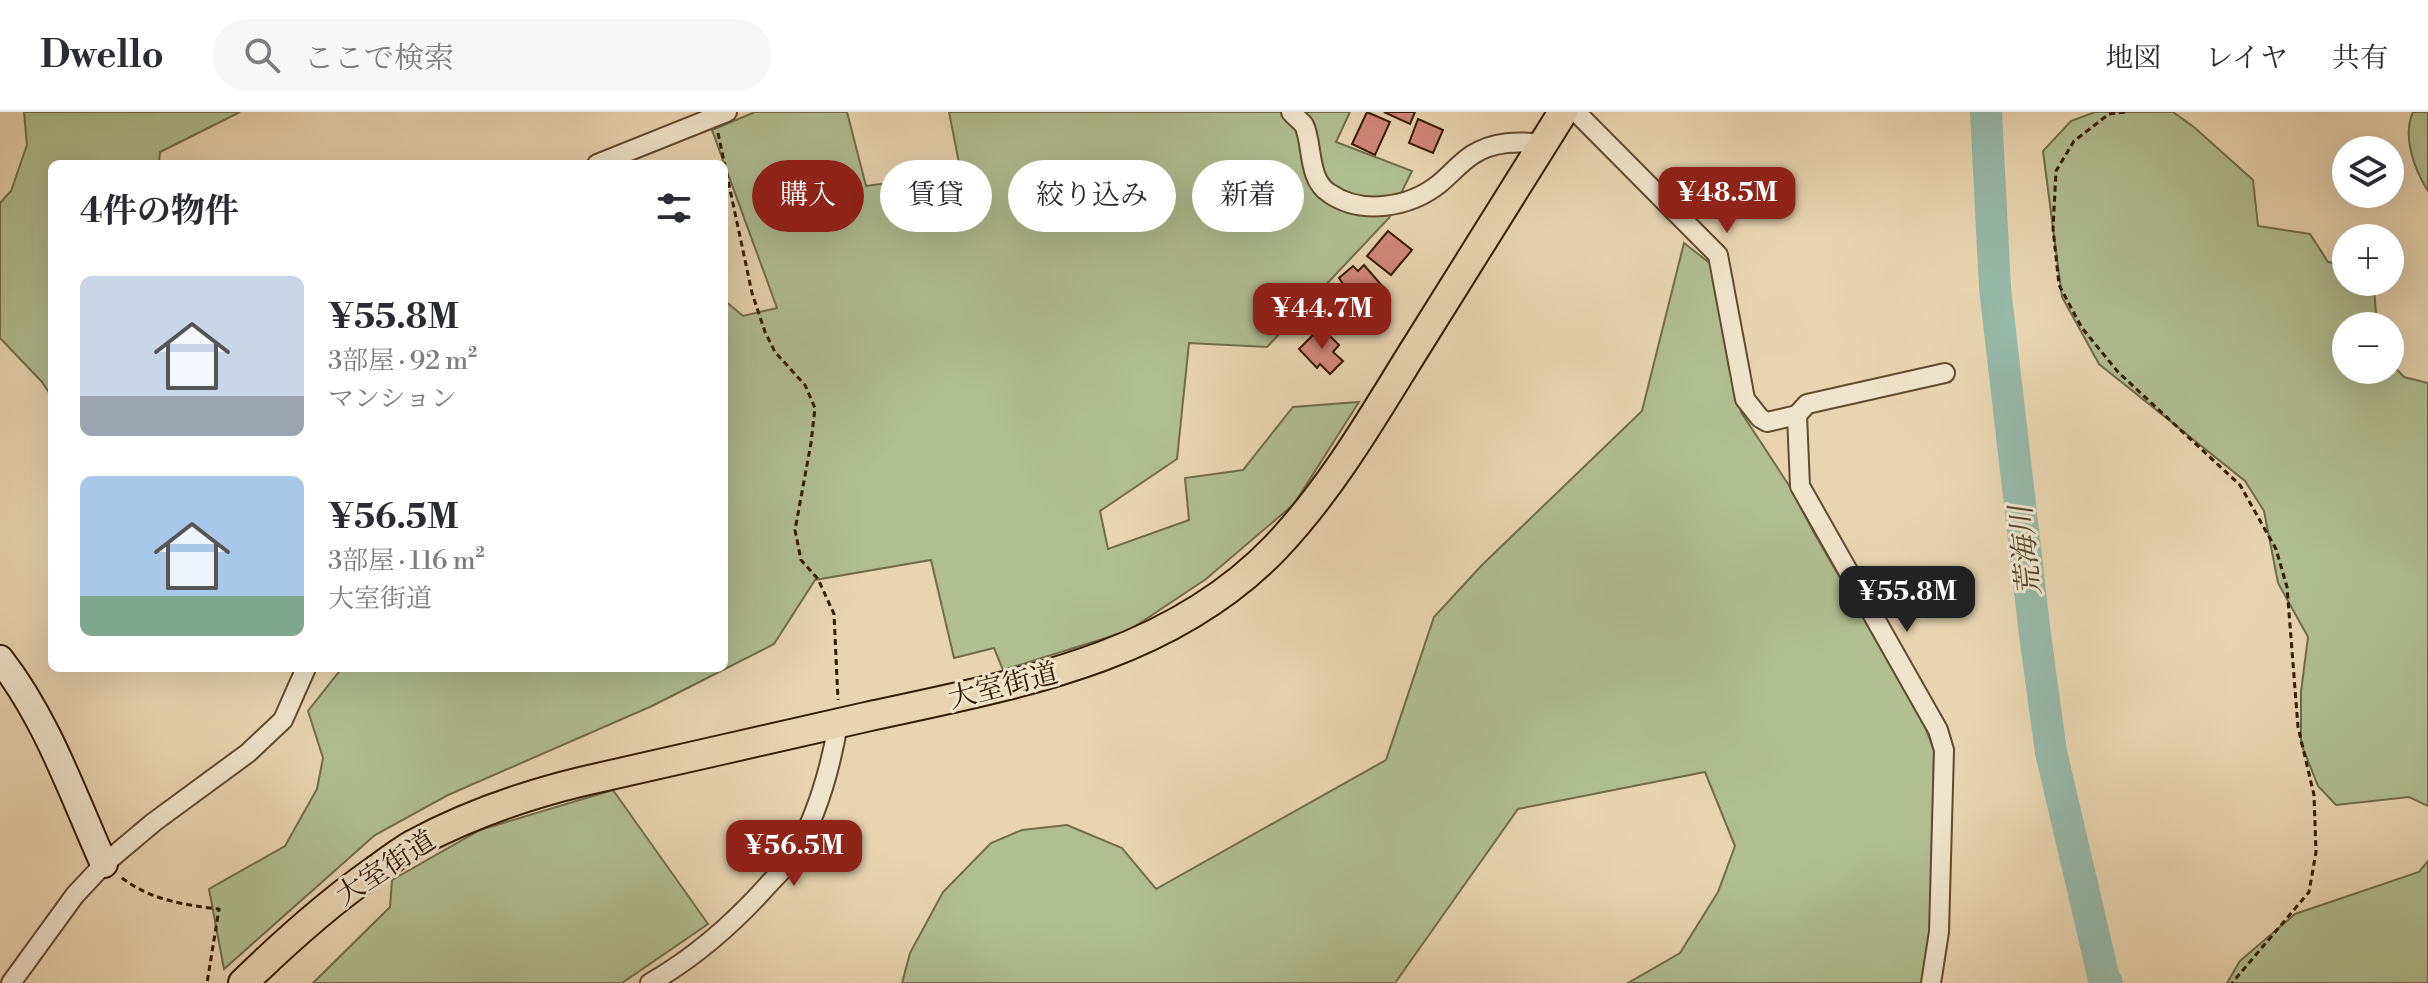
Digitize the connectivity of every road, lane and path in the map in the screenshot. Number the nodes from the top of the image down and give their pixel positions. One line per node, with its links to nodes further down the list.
1 (1291, 112): 6 (street)
2 (1563, 112): 6 (main road, 大室街道)
3 (1576, 112): 9 (street)
4 (2125, 112): 19 (path)
5 (721, 115): 7 (street); 12 (path)
6 (1543, 144): 12 (main road, 大室街道)
7 (607, 160)
8 (1945, 373): 9 (street)
9 (1797, 415): 18 (street)
10 (0, 659): 13 (street)
11 (304, 672): 13 (street)
12 (838, 724): 16 (main road, 大室街道); 17 (street)
13 (104, 864): 14 (street); 15 (path)
14 (11, 983)
15 (207, 983)
16 (243, 983)
17 (650, 983)
18 (1931, 983)
19 (2232, 983)

